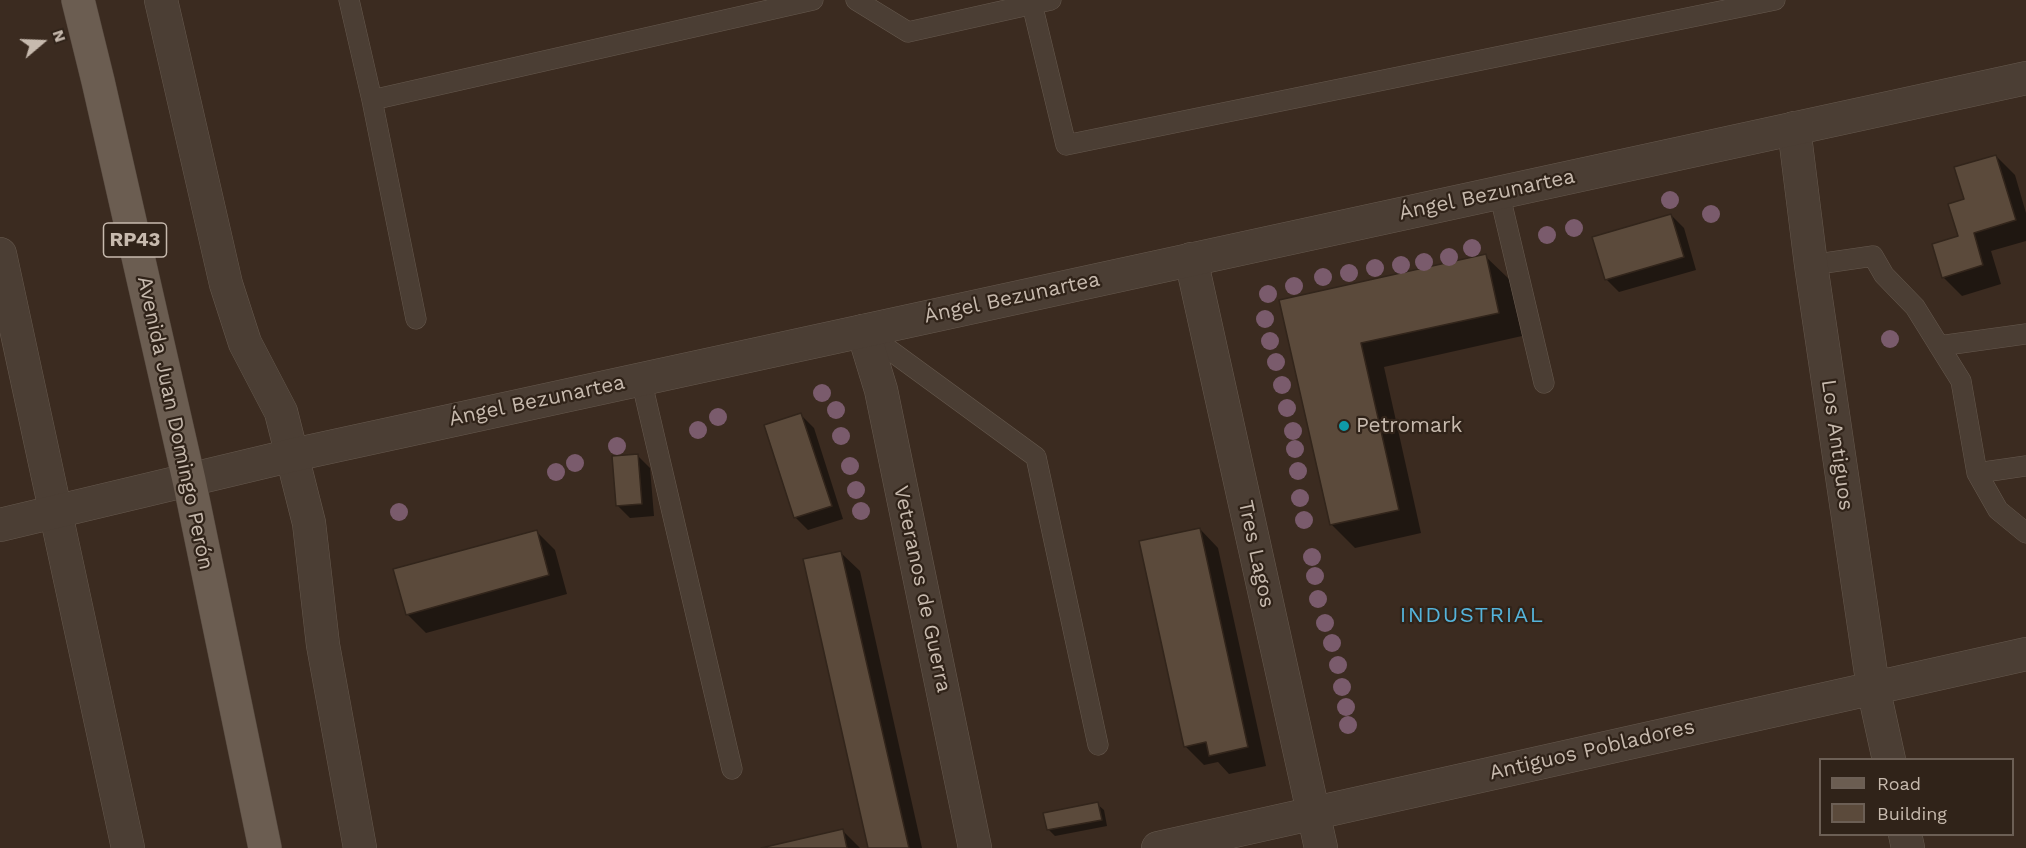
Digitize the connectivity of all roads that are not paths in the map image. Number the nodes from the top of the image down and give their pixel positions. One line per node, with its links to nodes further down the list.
1 (78, 0): 24 (main road, Avenida Juan Domingo Perón / RP43)
2 (161, 0): 21 (street)
3 (349, 0): 9 (lane)
4 (813, 0): 9 (lane)
5 (856, 0): 7 (lane)
6 (1775, 0): 7 (lane)
7 (1041, 2)
8 (2026, 78): 10 (street, Ángel Bezunartea)
9 (372, 100): 15 (lane)
10 (1794, 128): 11 (street, Ángel Bezunartea); 14 (street, Los Antiguos)
11 (1499, 192): 13 (street, Ángel Bezunartea); 20 (lane)
12 (0, 254): 25 (street)
13 (1191, 259): 16 (street, Ángel Bezunartea); 33 (street, Tres Lagos)
14 (1811, 265): 18 (lane); 29 (street, Los Antiguos)
15 (416, 319)
16 (863, 331): 19 (street, Ángel Bezunartea); 30 (lane); 37 (street, Veteranos de Guerra)
17 (2026, 334): 18 (lane)
18 (1939, 346): 23 (lane)
19 (641, 379): 21 (street, Ángel Bezunartea); 32 (lane)
20 (1544, 383)
21 (293, 454): 24 (street, Ángel Bezunartea); 36 (street)
22 (2026, 466): 23 (lane)
23 (1977, 473): 27 (lane)
24 (189, 480): 25 (street, Ángel Bezunartea); 35 (main road, Avenida Juan Domingo Perón / RP43)
25 (55, 512): 26 (street, Ángel Bezunartea); 34 (street)
26 (0, 525)
27 (2026, 533)
28 (2026, 654): 29 (street, Antiguos Pobladores)
29 (1873, 687): 31 (street, Los Antiguos); 33 (street, Antiguos Pobladores)
30 (1098, 746)
31 (1889, 758)
32 (732, 769)
33 (1314, 812): 38 (street, Antiguos Pobladores); 39 (street, Tres Lagos)
34 (128, 848)
35 (265, 848)
36 (360, 848)
37 (975, 848)
38 (1158, 848)
39 (1321, 848)

